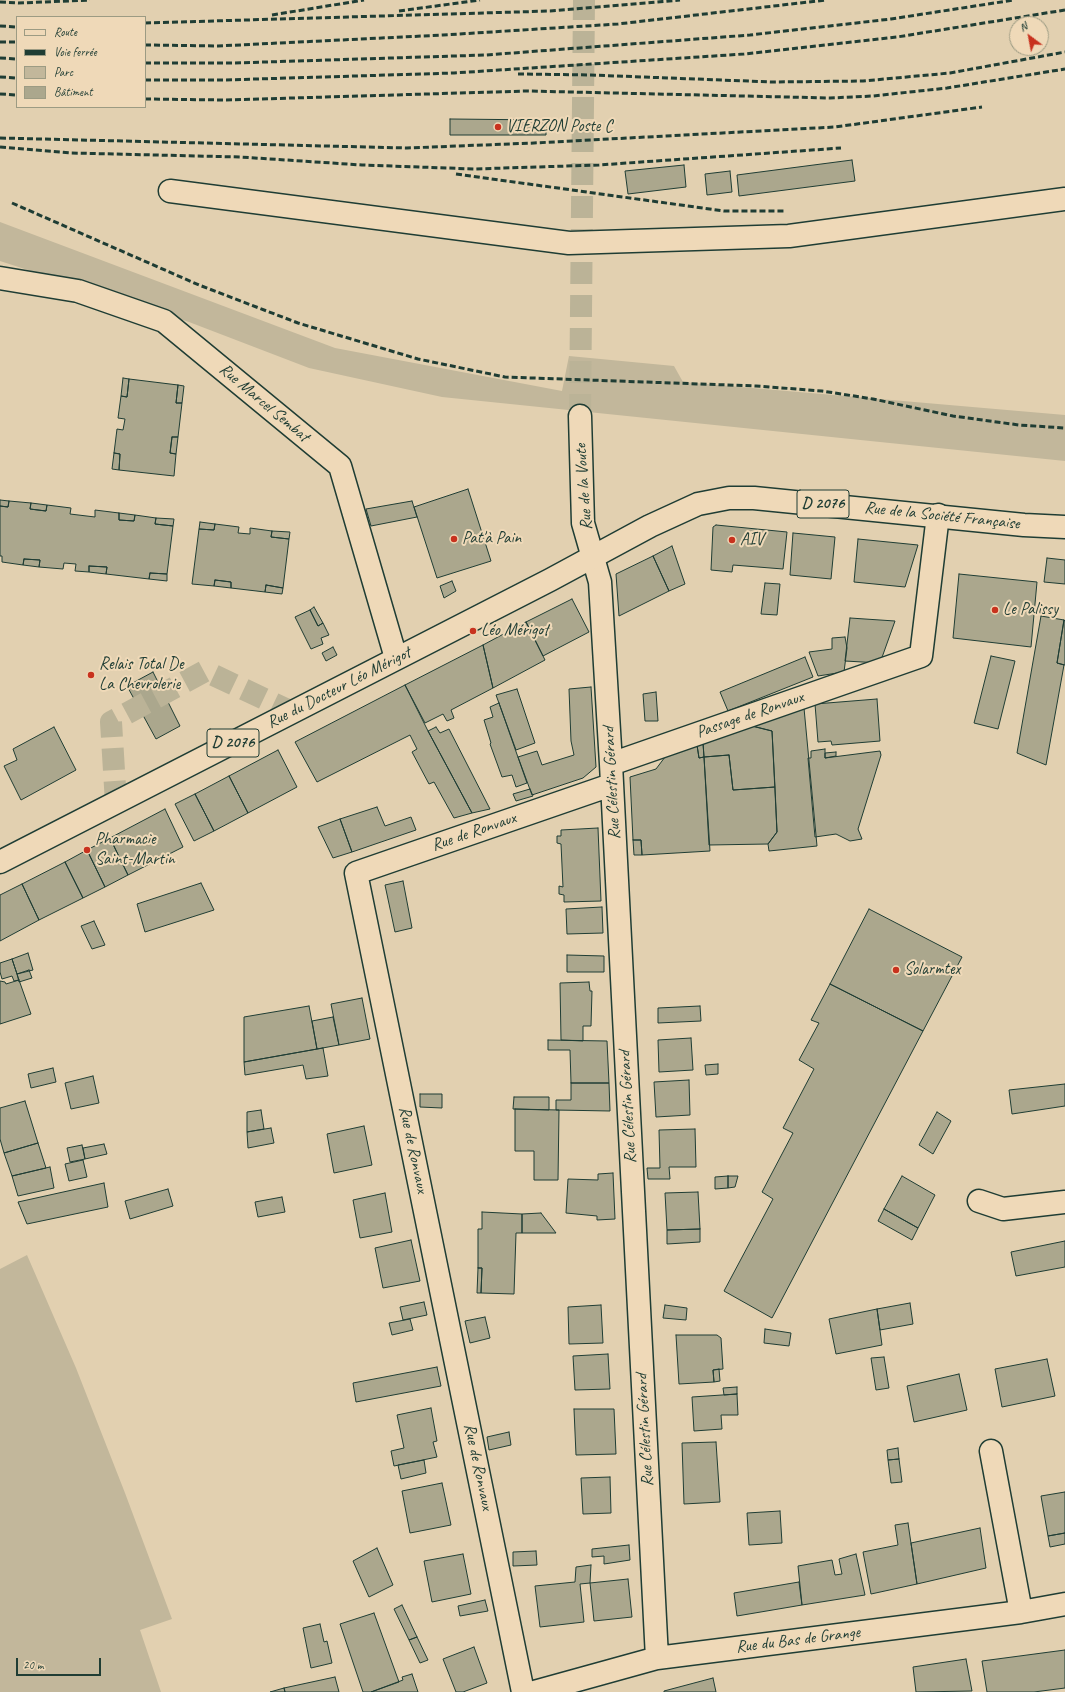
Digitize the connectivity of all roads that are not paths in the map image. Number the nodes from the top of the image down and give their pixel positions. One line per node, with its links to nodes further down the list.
1 (170, 191): 2 (street)
2 (1065, 199)
3 (0, 278): 8 (street, Rue Marcel Sembat)
4 (580, 416): 7 (street, Rue de la Voute)
5 (938, 515): 6 (street, Rue de la Société Française / D 2076); 7 (street, Rue de la Société Française / D 2076); 9 (street, Passage de Ronvaux)
6 (1065, 527)
7 (593, 557): 8 (street, Rue du Docteur Léo Mérigot / D 2076); 9 (street, Rue Célestin Gérard)
8 (396, 658): 10 (street, Rue du Docteur Léo Mérigot / D 2076)
9 (611, 774): 16 (street, Rue Célestin Gérard); 17 (street, Rue de Ronvaux)
10 (0, 862)
11 (979, 1201): 12 (street)
12 (1065, 1202)
13 (991, 1451): 15 (street)
14 (1065, 1604): 15 (street, Rue du Bas de Grange)
15 (1020, 1612): 16 (street, Rue du Bas de Grange)
16 (657, 1658): 18 (street, Rue du Bas de Grange)
17 (523, 1692)
18 (534, 1692)

